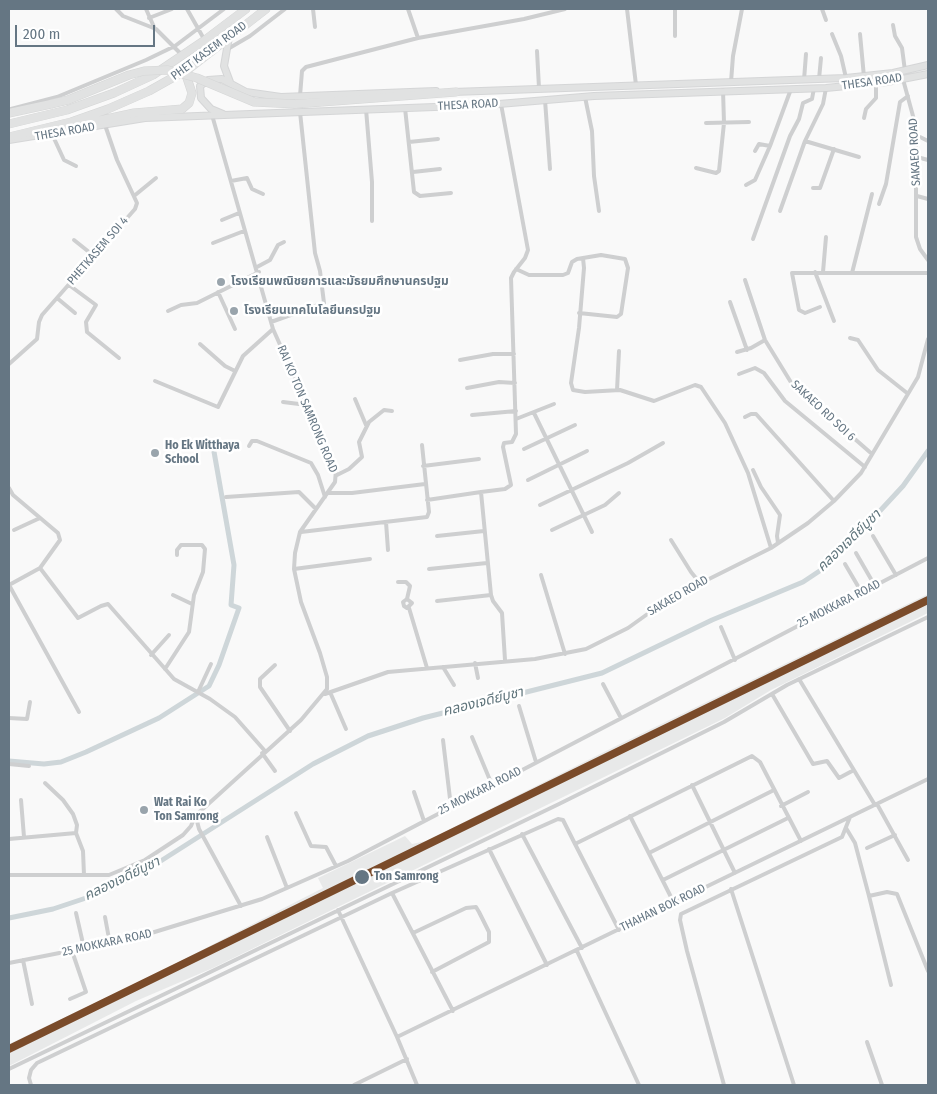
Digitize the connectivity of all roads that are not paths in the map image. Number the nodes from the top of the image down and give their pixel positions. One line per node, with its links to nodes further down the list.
1 (116, 9): 20 (street)
2 (146, 9): 16 (street)
3 (172, 9): 16 (street)
4 (187, 9): 21 (street)
5 (224, 9): 21 (street)
6 (246, 9): 27 (highway, PHET KASEM ROAD)
7 (266, 9): 25 (highway, PHET KASEM ROAD)
8 (285, 9): 29 (street)
9 (313, 9): 19 (street)
10 (408, 9): 26 (street)
11 (565, 9): 26 (street)
12 (627, 9): 45 (street)
13 (675, 9): 24 (street)
14 (742, 9): 42 (street)
15 (822, 9): 17 (street)
16 (149, 18): 20 (street)
17 (826, 20)
18 (893, 25): 35 (street, SAKAEO ROAD)
19 (315, 27)
20 (154, 28): 28 (street)
21 (198, 30): 27 (street); 28 (street)
22 (832, 34): 39 (street)
23 (860, 34): 38 (street)
24 (675, 36)
25 (229, 37): 29 (main road); 73 (highway, PHET KASEM ROAD)
26 (418, 38): 54 (street)
27 (205, 40): 32 (highway, PHET KASEM ROAD)
28 (175, 46): 32 (street); 63 (street)
29 (226, 50): 43 (main road)
30 (537, 51): 48 (street)
31 (806, 54): 41 (street)
32 (183, 56): 71 (highway, PHET KASEM ROAD)
33 (821, 58): 40 (street)
34 (928, 65): 35 (main road, THESA ROAD)
35 (903, 74): 36 (main road, THESA ROAD); 38 (main road, THESA ROAD); 44 (main road, THESA ROAD); 56 (street, SAKAEO ROAD)
36 (928, 74)
37 (186, 75): 53 (highway, bridge); 63 (highway, bridge); 73 (highway)
38 (864, 77): 39 (main road, THESA ROAD)
39 (846, 78): 40 (main road, THESA ROAD)
40 (819, 79): 41 (main road, THESA ROAD)
41 (804, 80): 42 (main road, THESA ROAD)
42 (731, 82): 45 (main road, THESA ROAD)
43 (230, 84): 54 (main road, THESA ROAD); 65 (main road, THESA ROAD)
44 (876, 84): 50 (main road, THESA ROAD); 67 (street)
45 (636, 85): 46 (main road, THESA ROAD)
46 (593, 86): 47 (main road, THESA ROAD); 55 (main road)
47 (557, 87): 48 (main road, THESA ROAD); 58 (main road)
48 (539, 88): 53 (main road, THESA ROAD)
49 (814, 88): 50 (main road, THESA ROAD); 51 (main road, THESA ROAD); 110 (street)
50 (826, 88): 78 (street)
51 (791, 89): 52 (main road, THESA ROAD); 81 (street)
52 (723, 90): 55 (main road, THESA ROAD); 70 (street)
53 (456, 92): 54 (main road, THESA ROAD)
54 (300, 96)
55 (594, 96): 57 (main road, THESA ROAD)
56 (908, 96): 75 (street, SAKAEO ROAD); 102 (street)
57 (585, 97): 58 (main road, THESA ROAD); 103 (street)
58 (557, 98): 59 (main road, THESA ROAD)
59 (545, 100): 60 (main road, THESA ROAD); 90 (street)
60 (501, 104): 61 (main road, THESA ROAD); 117 (street)
61 (405, 108): 62 (main road, THESA ROAD); 80 (street)
62 (366, 109): 64 (main road, THESA ROAD); 107 (street)
63 (9, 112)
64 (300, 112): 65 (main road, THESA ROAD); 133 (street)
65 (225, 114): 66 (main road, THESA ROAD)
66 (212, 115): 72 (main road, THESA ROAD); 93 (street, RAI KO TON SAMRONG ROAD)
67 (864, 118)
68 (749, 122): 70 (street)
69 (706, 123): 70 (street)
70 (724, 123): 88 (street)
71 (9, 124)
72 (105, 124): 74 (main road, THESA ROAD); 99 (street)
73 (32, 131): 76 (highway, PHET KASEM ROAD)
74 (52, 134): 76 (main road, THESA ROAD); 87 (street)
75 (916, 134): 79 (street); 85 (street, SAKAEO ROAD)
76 (9, 138)
77 (438, 140): 80 (street)
78 (805, 141): 82 (street); 104 (street)
79 (928, 141)
80 (410, 142): 91 (street)
81 (770, 146): 83 (street); 94 (street)
82 (834, 149): 84 (street); 95 (street)
83 (755, 151)
84 (859, 157)
85 (917, 157): 86 (street); 100 (street, SAKAEO ROAD)
86 (928, 160)
87 (76, 166)
88 (696, 168)
89 (440, 169): 91 (street)
90 (550, 169)
91 (413, 172): 96 (street)
92 (156, 178): 99 (street)
93 (231, 182): 97 (street); 105 (street, RAI KO TON SAMRONG ROAD)
94 (746, 185)
95 (813, 188)
96 (451, 193)
97 (263, 194)
98 (872, 194): 121 (street)
99 (134, 196): 114 (street, PHETKASEM SOI 4)
100 (917, 196): 101 (street); 116 (street, SAKAEO ROAD)
101 (928, 199)
102 (879, 204)
103 (599, 211)
104 (780, 211)
105 (240, 213): 106 (street); 108 (street, RAI KO TON SAMRONG ROAD)
106 (222, 220)
107 (372, 221)
108 (244, 231): 113 (street); 118 (street, RAI KO TON SAMRONG ROAD)
109 (826, 237): 120 (street)
110 (753, 239)
111 (74, 240): 114 (street)
112 (284, 242): 118 (street)
113 (213, 243)
114 (94, 256): 124 (street, PHETKASEM SOI 4)
115 (583, 258): 117 (street); 131 (street); 131 (street)
116 (928, 260)
117 (516, 269): 143 (street)
118 (258, 270): 125 (street); 133 (street, RAI KO TON SAMRONG ROAD)
119 (815, 272): 120 (street); 128 (street); 132 (street)
120 (823, 272): 121 (street)
121 (852, 273): 122 (street)
122 (928, 273)
123 (746, 280): 138 (street, SAKAEO RD SOI 6)
124 (69, 285): 126 (street, PHETKASEM SOI 4); 144 (street)
125 (218, 292): 129 (street); 134 (street)
126 (57, 298): 130 (street); 146 (street, PHETKASEM SOI 4)
127 (730, 302): 140 (street)
128 (820, 307)
129 (168, 312)
130 (75, 313)
131 (579, 313): 152 (street)
132 (834, 321)
133 (271, 322): 135 (street, RAI KO TON SAMRONG ROAD)
134 (235, 329)
135 (273, 329): 147 (street); 156 (street, RAI KO TON SAMRONG ROAD)
136 (850, 338): 153 (street)
137 (928, 338): 153 (street, SAKAEO ROAD)
138 (765, 340): 140 (street); 172 (street, SAKAEO RD SOI 6)
139 (200, 344): 147 (street)
140 (747, 350): 142 (street)
141 (619, 351): 152 (street)
142 (737, 352)
143 (514, 354): 145 (street); 150 (street)
144 (119, 358)
145 (460, 360)
146 (9, 364)
147 (235, 371): 149 (street)
148 (739, 374): 176 (street)
149 (155, 381)
150 (515, 382): 151 (street); 159 (street)
151 (467, 388)
152 (617, 390): 203 (street)
153 (907, 393): 172 (street, SAKAEO ROAD)
154 (355, 399): 164 (street)
155 (283, 402): 156 (street)
156 (306, 403): 178 (street, RAI KO TON SAMRONG ROAD)
157 (554, 404): 160 (street)
158 (392, 411): 164 (street)
159 (516, 411): 161 (street); 163 (street)
160 (534, 413): 163 (street); 166 (street)
161 (472, 415)
162 (745, 417): 188 (street)
163 (516, 420): 183 (street)
164 (366, 425): 178 (street)
165 (575, 425): 166 (street)
166 (546, 438): 170 (street); 174 (street)
167 (663, 443): 182 (street)
168 (422, 445): 175 (street)
169 (249, 446): 185 (street)
170 (524, 449)
171 (587, 451): 174 (street)
172 (872, 454): 176 (street, SAKAEO ROAD)
173 (479, 459): 175 (street)
174 (560, 464): 179 (street); 182 (street)
175 (423, 466): 180 (street)
176 (865, 467): 188 (street, SAKAEO ROAD)
177 (753, 470): 202 (street)
178 (337, 475): 185 (street, RAI KO TON SAMRONG ROAD)
179 (528, 480)
180 (425, 484): 185 (street); 187 (street)
181 (9, 488): 192 (street)
182 (572, 490): 189 (street); 191 (street)
183 (480, 492): 187 (street); 196 (street)
184 (619, 493): 191 (street)
185 (327, 495): 190 (street, RAI KO TON SAMRONG ROAD)
186 (226, 497): 190 (street)
187 (427, 500): 193 (street)
188 (834, 501): 202 (street, SAKAEO ROAD)
189 (540, 505)
190 (316, 509): 197 (street, RAI KO TON SAMRONG ROAD)
191 (584, 515): 195 (street); 198 (street)
192 (40, 518): 194 (street); 211 (street)
193 (386, 522): 197 (street); 204 (street)
194 (14, 530)
195 (552, 530)
196 (484, 531): 199 (street); 209 (street)
197 (300, 532): 212 (street, RAI KO TON SAMRONG ROAD)
198 (592, 532)
199 (437, 536)
200 (873, 536): 215 (street)
201 (671, 540): 217 (street)
202 (778, 543): 203 (street, SAKAEO ROAD)
203 (771, 548): 217 (street, SAKAEO ROAD)
204 (388, 550)
205 (856, 553): 219 (street)
206 (177, 555): 224 (street)
207 (928, 558): 215 (street, 25 MOKKARA ROAD)
208 (370, 559): 212 (street)
209 (487, 563): 213 (street); 221 (street)
210 (845, 564): 220 (street)
211 (40, 568): 218 (street); 229 (street)
212 (294, 569): 244 (street, RAI KO TON SAMRONG ROAD)
213 (430, 569)
214 (541, 575): 228 (street)
215 (896, 575): 219 (street, 25 MOKKARA ROAD)
216 (398, 582): 236 (street)
217 (700, 583): 228 (street, SAKAEO ROAD)
218 (9, 585): 248 (street)
219 (875, 586): 220 (street, 25 MOKKARA ROAD)
220 (862, 593): 231 (street, 25 MOKKARA ROAD)
221 (491, 594): 223 (street); 230 (street)
222 (173, 595): 224 (street)
223 (437, 602)
224 (192, 604): 237 (street)
225 (928, 617): 239 (street)
226 (721, 627): 231 (street)
227 (169, 635): 229 (street)
228 (564, 654): 230 (street, SAKAEO ROAD)
229 (151, 655): 237 (street)
230 (505, 660): 232 (street, SAKAEO ROAD)
231 (735, 660): 250 (street, 25 MOKKARA ROAD)
232 (475, 663): 235 (street, SAKAEO ROAD); 238 (street)
233 (211, 664): 242 (street)
234 (276, 665): 252 (street)
235 (443, 667): 236 (street, SAKAEO ROAD); 241 (street)
236 (427, 668): 243 (street, SAKAEO ROAD)
237 (164, 669): 242 (street)
238 (478, 678)
239 (799, 679): 245 (street); 260 (street)
240 (602, 684): 250 (street)
241 (454, 685)
242 (198, 692): 255 (street)
243 (330, 692): 244 (street, SAKAEO ROAD); 251 (street)
244 (325, 694): 252 (street)
245 (772, 694): 260 (street); 304 (street)
246 (30, 702): 249 (street)
247 (520, 706): 256 (street)
248 (78, 712)
249 (9, 718)
250 (621, 718): 256 (street, 25 MOKKARA ROAD)
251 (346, 729)
252 (290, 731): 255 (street)
253 (472, 737): 263 (street)
254 (443, 740): 271 (street)
255 (263, 752): 259 (street); 273 (street)
256 (536, 762): 263 (street, 25 MOKKARA ROAD)
257 (9, 764): 258 (street)
258 (29, 766)
259 (275, 770)
260 (854, 770): 269 (street)
261 (928, 779): 269 (street, THAHAN BOK ROAD)
262 (44, 783): 280 (street)
263 (492, 785): 271 (street, 25 MOKKARA ROAD)
264 (692, 785): 265 (street); 274 (street); 278 (street)
265 (774, 790): 270 (street); 278 (street)
266 (414, 792): 277 (street)
267 (808, 792): 270 (street)
268 (21, 800): 283 (street)
269 (876, 805): 275 (street, THAHAN BOK ROAD); 282 (street)
270 (782, 806): 276 (street)
271 (451, 807): 277 (street, 25 MOKKARA ROAD)
272 (296, 813): 293 (street)
273 (195, 816): 296 (street); 303 (street)
274 (630, 816): 287 (street); 291 (street)
275 (850, 817): 279 (street); 286 (street, THAHAN BOK ROAD)
276 (788, 818): 286 (street); 290 (street)
277 (424, 821): 293 (street, 25 MOKKARA ROAD)
278 (710, 823): 290 (street); 291 (street)
279 (846, 828): 299 (street); 301 (street)
280 (76, 833): 283 (street); 296 (street)
281 (522, 834): 287 (street); 289 (street); 312 (street)
282 (895, 835): 288 (street); 292 (street)
283 (24, 837): 285 (street)
284 (267, 837): 298 (street)
285 (9, 839)
286 (801, 840): 294 (street, THAHAN BOK ROAD)
287 (575, 844): 308 (street)
288 (867, 848)
289 (489, 849): 300 (street); 317 (street)
290 (724, 850): 294 (street); 297 (street)
291 (649, 853): 297 (street)
292 (908, 860)
293 (336, 866): 298 (street, 25 MOKKARA ROAD)
294 (735, 873): 302 (street, THAHAN BOK ROAD)
295 (9, 875): 296 (street)
296 (84, 875)
297 (663, 880): 302 (street)
298 (287, 888): 303 (street, 25 MOKKARA ROAD)
299 (731, 889): 332 (street); 333 (street)
300 (392, 893): 307 (street); 309 (street)
301 (869, 896): 318 (street); 320 (street)
302 (674, 903): 308 (street, THAHAN BOK ROAD)
303 (241, 906): 310 (street, 25 MOKKARA ROAD)
304 (338, 910): 307 (street); 327 (street)
305 (76, 913): 311 (street)
306 (105, 917): 310 (street)
307 (340, 918): 324 (street); 328 (street)
308 (619, 930): 312 (street, THAHAN BOK ROAD)
309 (413, 933): 319 (street); 319 (street)
310 (110, 944): 311 (street, 25 MOKKARA ROAD)
311 (84, 948): 313 (street, 25 MOKKARA ROAD)
312 (582, 948): 314 (street, THAHAN BOK ROAD)
313 (72, 951): 315 (street, 25 MOKKARA ROAD); 321 (street)
314 (577, 951): 317 (street, THAHAN BOK ROAD); 331 (street)
315 (23, 960): 316 (street, 25 MOKKARA ROAD); 322 (street)
316 (9, 963)
317 (547, 965): 323 (street, THAHAN BOK ROAD)
318 (928, 971)
319 (432, 972): 323 (street)
320 (892, 985)
321 (70, 999)
322 (32, 1004)
323 (454, 1011): 324 (street, THAHAN BOK ROAD)
324 (397, 1037): 326 (street)
325 (867, 1042): 334 (street)
326 (407, 1059): 329 (street); 330 (street)
327 (9, 1069)
328 (31, 1085)
329 (354, 1085)
330 (417, 1085)
331 (639, 1085)
332 (724, 1085)
333 (794, 1085)
334 (882, 1085)

